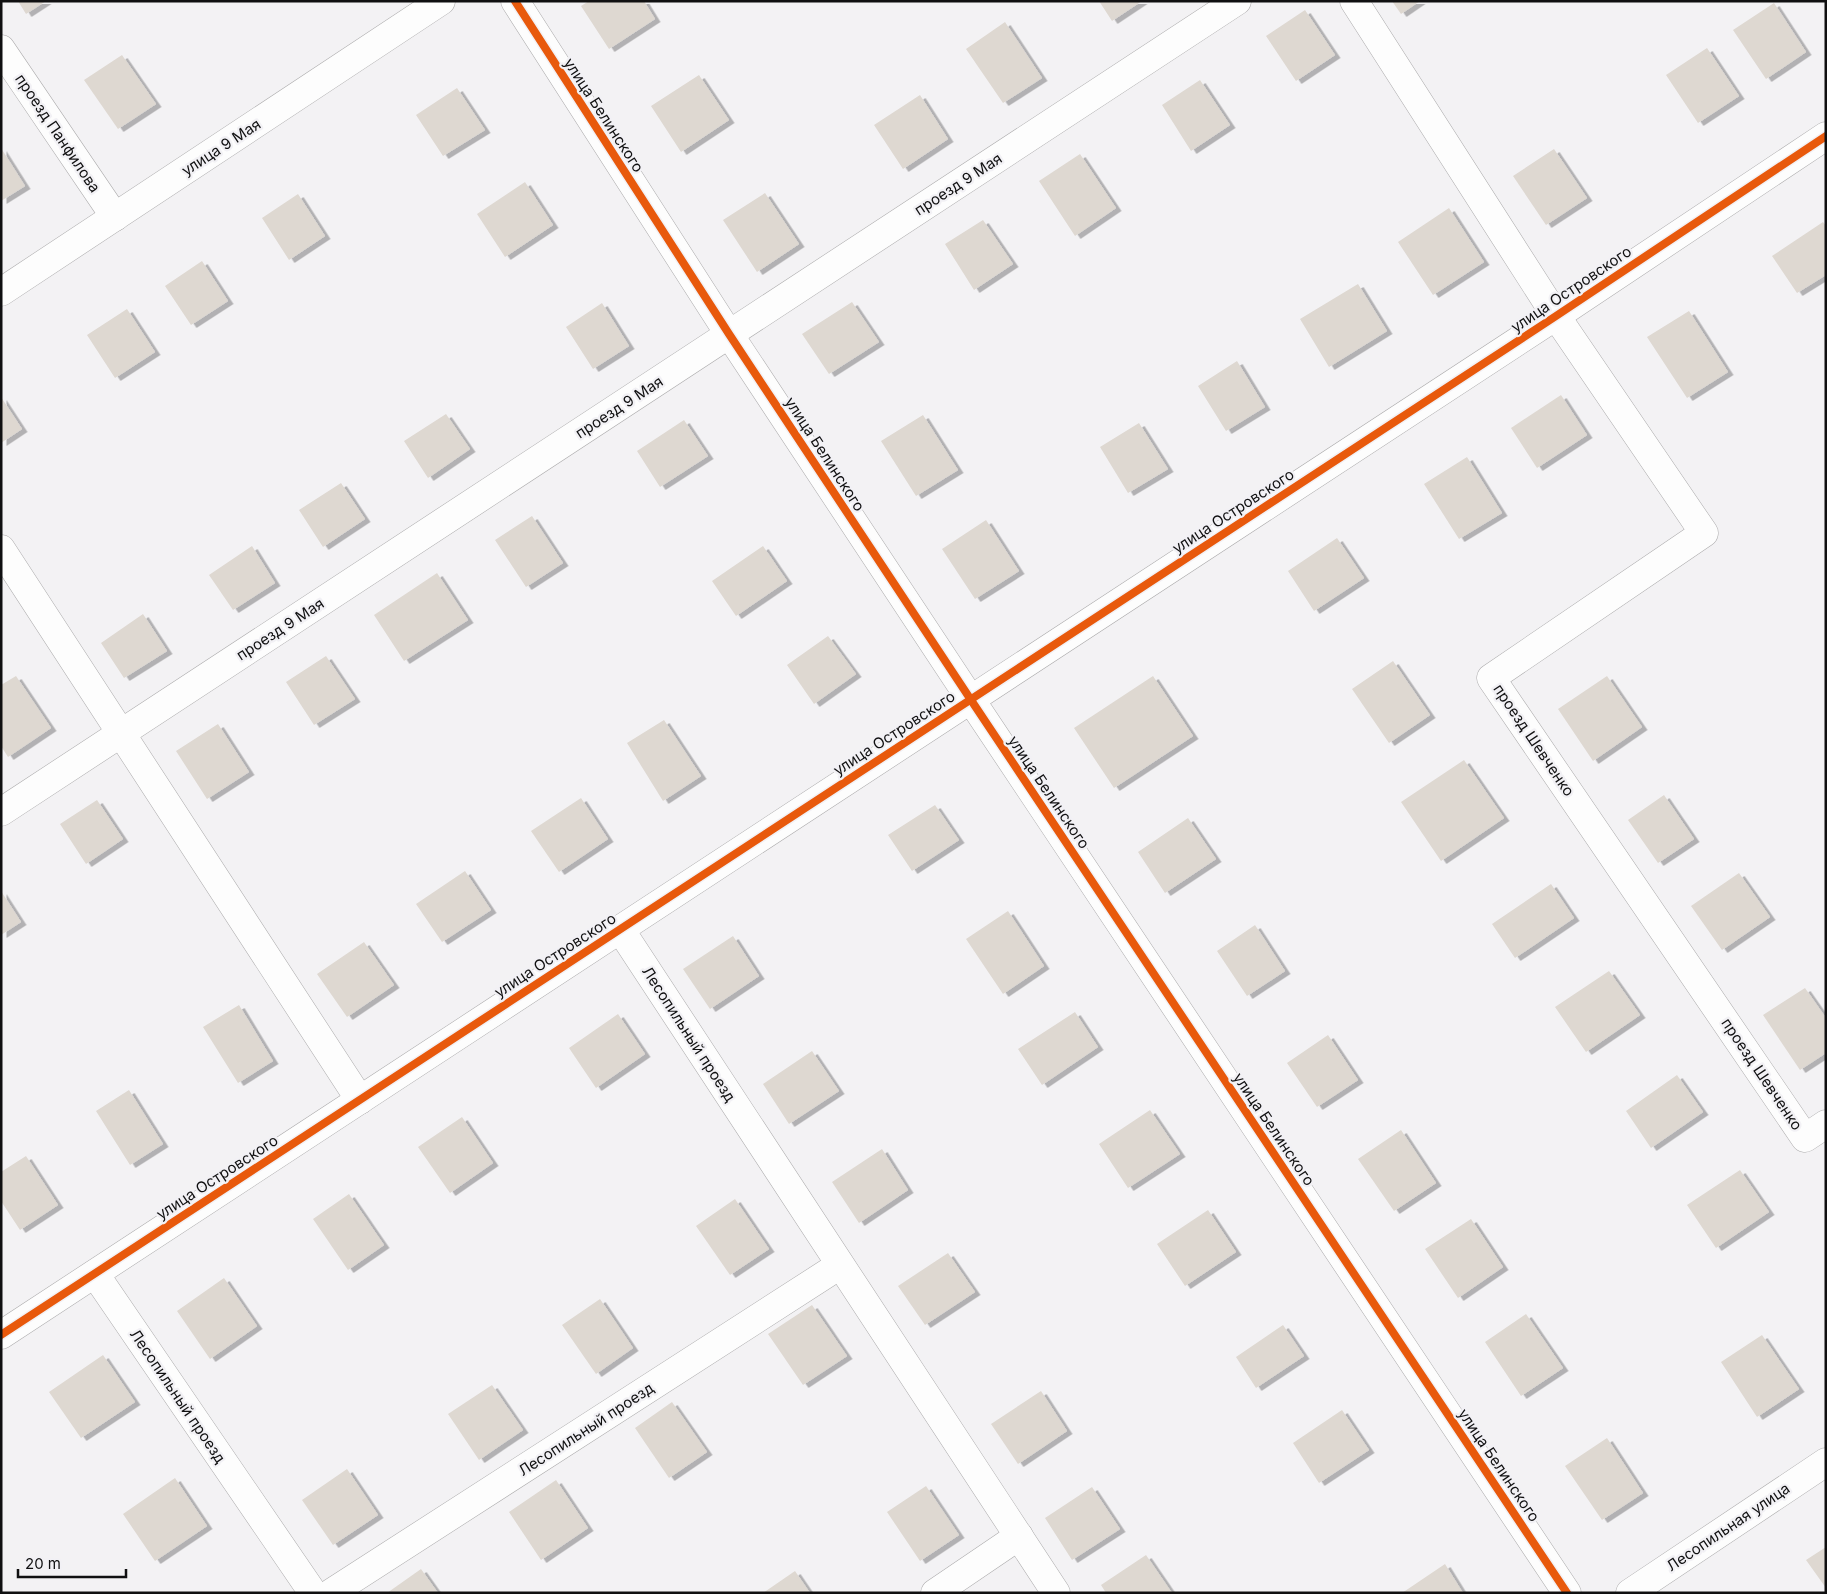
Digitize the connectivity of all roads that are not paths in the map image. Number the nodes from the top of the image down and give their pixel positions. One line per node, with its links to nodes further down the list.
1 (441, 1): 7 (street, улица 9 Мая)
2 (515, 1): 10 (street, улица Белинского)
3 (1237, 1): 10 (street, проезд 9 Мая)
4 (1354, 1): 9 (street)
5 (1, 49): 7 (street, проезд Панфилова)
6 (1826, 136): 9 (street, улица Островского)
7 (114, 217): 8 (street, улица 9 Мая)
8 (1, 292)
9 (1556, 316): 12 (street, улица Островского); 17 (street, проезд Шевченко)
10 (729, 334): 12 (street, улица Белинского); 13 (street, проезд 9 Мая)
11 (1, 549): 13 (street)
12 (971, 700): 15 (street, улица Островского); 27 (street, улица Белинского)
13 (121, 733): 14 (street, проезд 9 Мая); 16 (street)
14 (1, 812)
15 (620, 929): 16 (street, улица Островского); 18 (street, Лесопильный проезд)
16 (360, 1100): 19 (street, улица Островского)
17 (1826, 1124)
18 (840, 1265): 22 (street, Лесопильный проезд); 24 (street, Лесопильный проезд)
19 (95, 1274): 20 (street, улица Островского); 23 (street, Лесопильный проезд)
20 (1, 1335)
21 (1826, 1462): 28 (street, Лесопильная улица)
22 (1019, 1536): 25 (street); 26 (street, Лесопильный проезд)
23 (313, 1593)
24 (331, 1593)
25 (935, 1593)
26 (1056, 1593)
27 (1567, 1593)
28 (1630, 1593)

